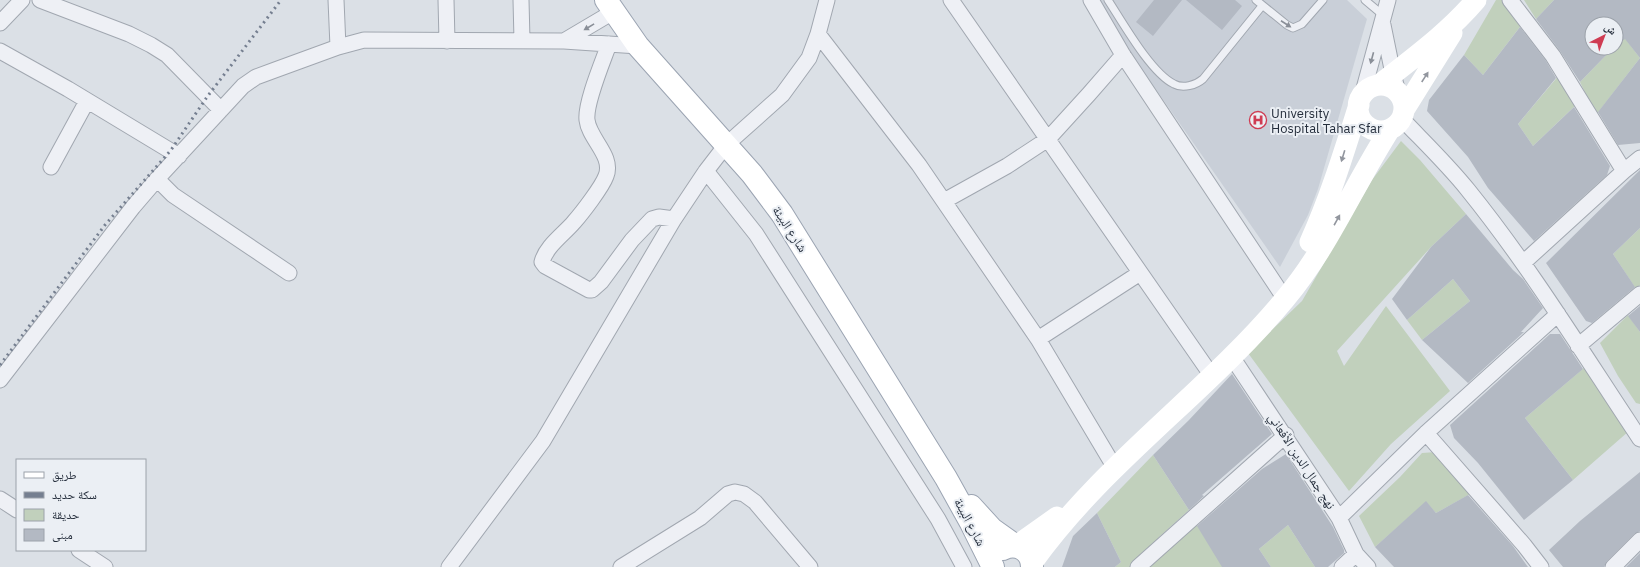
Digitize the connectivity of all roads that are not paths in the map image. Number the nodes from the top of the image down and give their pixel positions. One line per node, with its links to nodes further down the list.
1 (22, 0): 20 (street)
2 (40, 0): 33 (street)
3 (336, 0): 27 (street)
4 (446, 0): 23 (street)
5 (521, 0): 22 (street)
6 (827, 0): 21 (street)
7 (951, 0): 34 (street)
8 (1091, 0): 28 (street)
9 (1108, 0): 17 (lane)
10 (1256, 0): 17 (lane)
11 (1323, 0): 17 (lane, one-way to 11)
12 (1365, 0): 18 (lane)
13 (1388, 0): 18 (street)
14 (1476, 0): 19 (street)
15 (1510, 0): 39 (street)
16 (610, 6): 24 (street, one-way to 24); 26 (main road, شارع البيئة)
17 (1262, 6)
18 (1383, 18): 31 (street, one-way to 31); 32 (street)
19 (1461, 18): 32 (street, one-way to 19); 32 (street)
20 (0, 23)
21 (818, 34): 35 (street); 42 (street)
22 (522, 40): 23 (street); 24 (street)
23 (447, 41): 27 (street)
24 (564, 41): 25 (street)
25 (609, 44): 26 (street); 43 (street)
26 (638, 46): 35 (main road, شارع البيئة)
27 (338, 47): 33 (street)
28 (1123, 55): 34 (street); 48 (street)
29 (2, 58): 30 (street)
30 (87, 101): 36 (street); 38 (street)
31 (1360, 101): 32 (street); 32 (street); 48 (street, one-way to 48)
32 (1394, 102): 44 (street); 48 (street, one-way to 32)
33 (221, 110): 36 (street)
34 (1048, 139): 42 (street); 46 (street)
35 (726, 145): 40 (street); 59 (main road, شارع البيئة)
36 (179, 156): 41 (street)
37 (1640, 158): 39 (street)
38 (51, 167)
39 (1624, 170): 44 (street)
40 (706, 171): 43 (street); 73 (street)
41 (157, 179): 45 (street); 54 (street)
42 (944, 201): 50 (street)
43 (674, 219): 70 (street)
44 (1522, 263): 49 (street)
45 (289, 273)
46 (1140, 273): 50 (street); 53 (street)
47 (1640, 294): 51 (street)
48 (1285, 299): 52 (street)
49 (1558, 314): 51 (street); 55 (street)
50 (1038, 339): 58 (street)
51 (1578, 346): 57 (street)
52 (1232, 357): 53 (street); 56 (street, نهج جمال الدين الأفعاني)
53 (1212, 376): 58 (street)
54 (0, 380)
55 (1426, 433): 63 (street); 78 (street)
56 (1286, 436): 63 (street, نهج جمال الدين الأفعاني); 75 (street)
57 (1640, 439)
58 (1115, 468): 60 (street)
59 (946, 478): 65 (main road, شارع البيئة); 74 (main road, شارع البيئة)
60 (1088, 494): 65 (street); 68 (street)
61 (0, 499): 62 (street)
62 (16, 509)
63 (1340, 518): 67 (street, نهج جمال الدين الأفعاني)
64 (1640, 540): 79 (street)
65 (1016, 546): 68 (main road, شارع البيئة); 74 (main road)
66 (81, 551): 69 (street)
67 (1356, 554): 76 (street); 77 (street, نهج جمال الدين الأفعاني)
68 (1032, 565)
69 (105, 567)
70 (450, 567)
71 (621, 567): 72 (street)
72 (810, 567)
73 (964, 567)
74 (993, 567)
75 (1138, 567)
76 (1342, 567)
77 (1368, 567)
78 (1541, 567)
79 (1613, 567)

